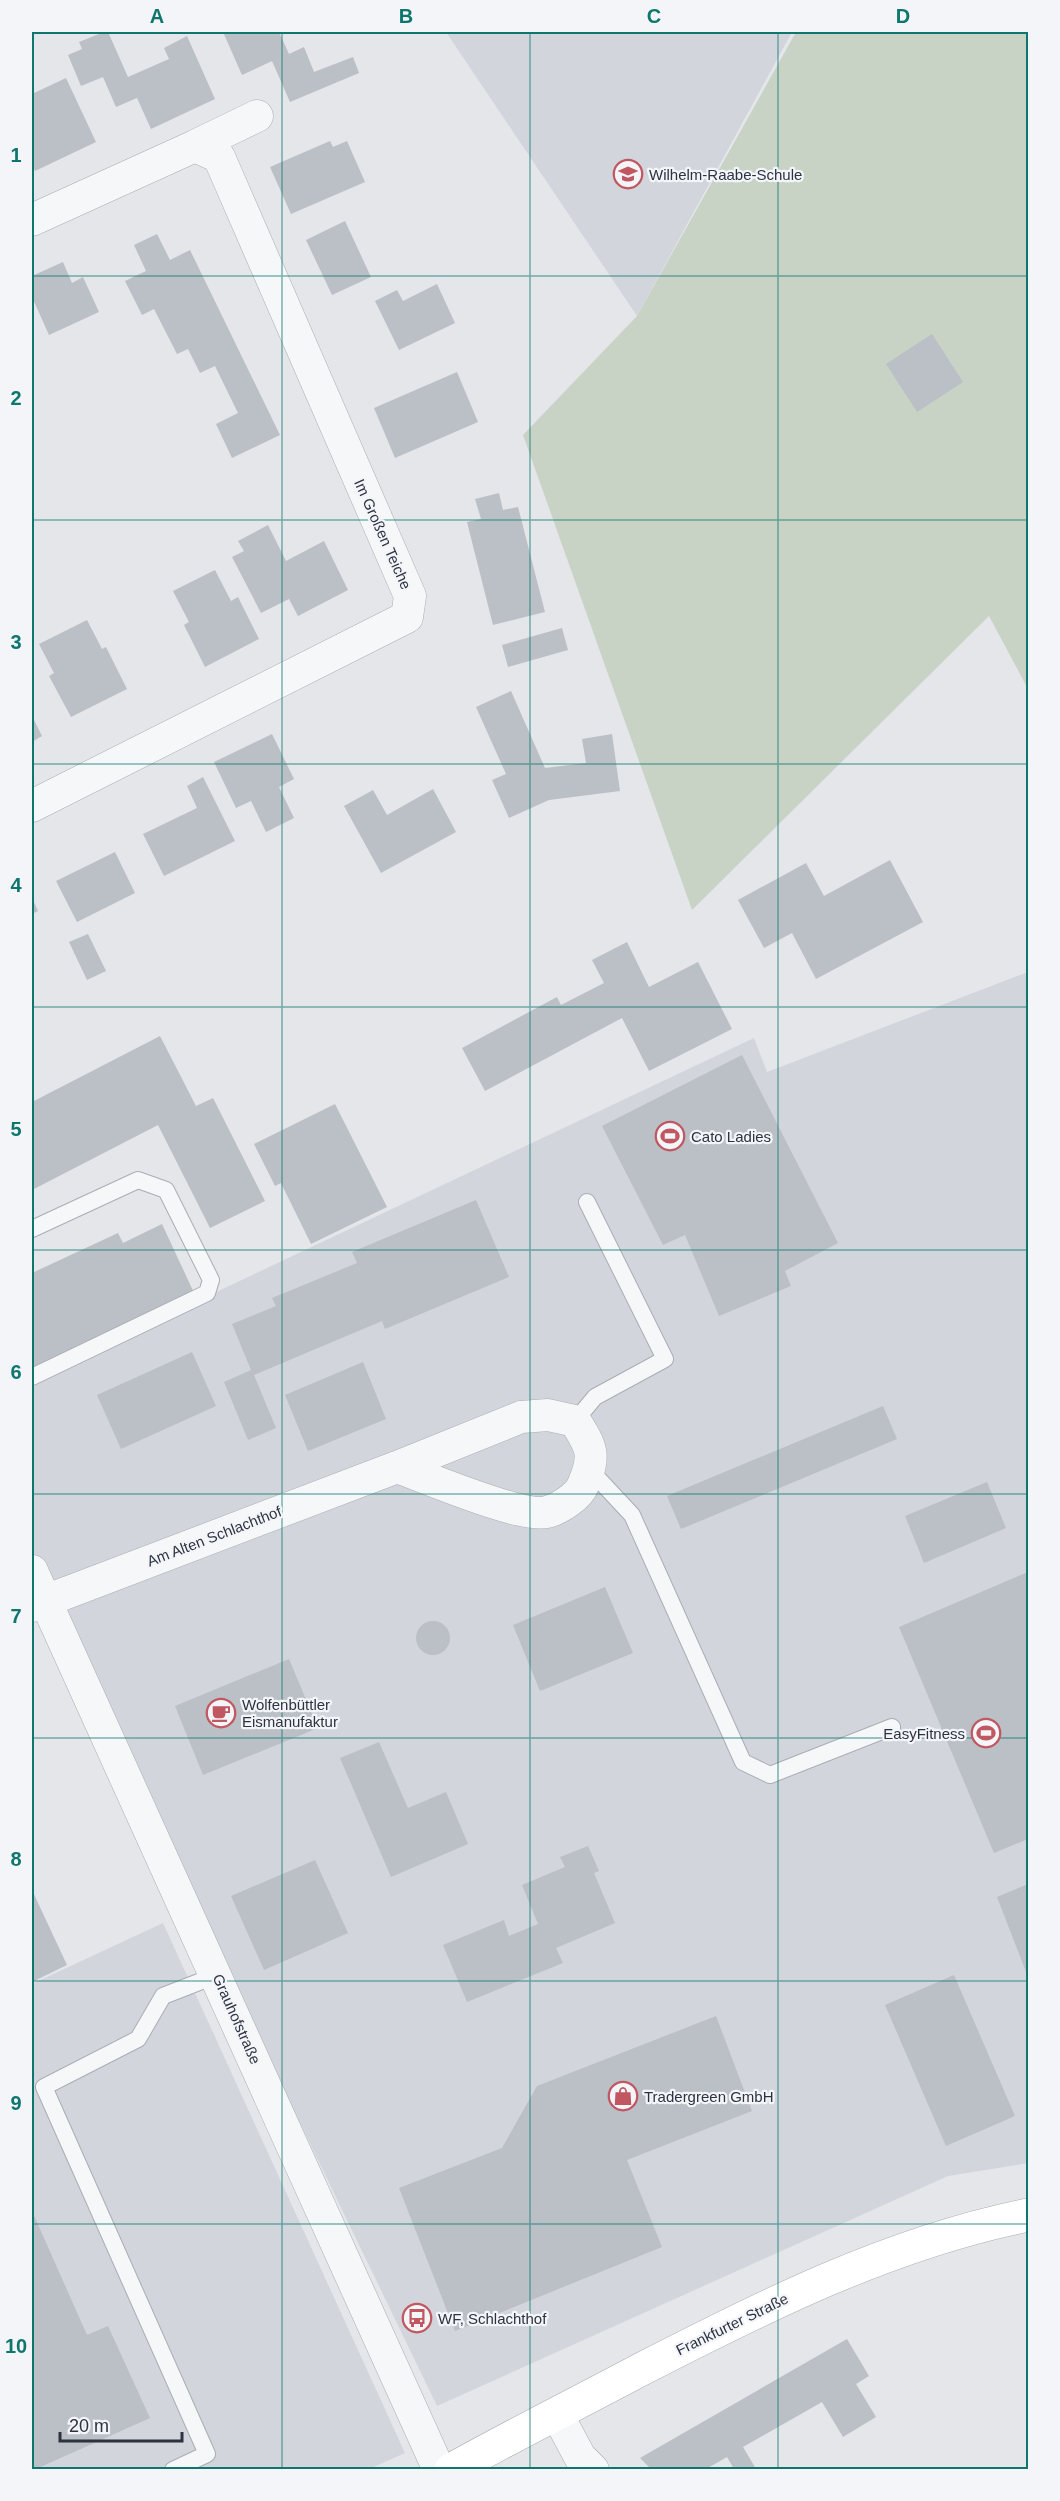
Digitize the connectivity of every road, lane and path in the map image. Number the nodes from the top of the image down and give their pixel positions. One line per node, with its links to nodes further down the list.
1 (258, 116): 2 (street)
2 (195, 146): 3 (street); 4 (street, Im Großen Teiche)
3 (32, 220)
4 (32, 806)
5 (587, 1202): 8 (lane)
6 (32, 1229): 7 (lane)
7 (32, 1377)
8 (575, 1421): 9 (street, Am Alten Schlachthof); 10 (street)
9 (397, 1467): 10 (street); 12 (street, Am Alten Schlachthof)
10 (590, 1470): 13 (lane)
11 (32, 1571): 12 (street, Grauhofstraße)
12 (38, 1603): 14 (street, Grauhofstraße)
13 (892, 1727)
14 (217, 1975): 17 (lane); 18 (street, Grauhofstraße)
15 (1029, 2216): 16 (main road, Frankfurter Straße)
16 (557, 2414): 19 (main road, Frankfurter Straße); 20 (street)
17 (172, 2469)
18 (439, 2469)
19 (450, 2469)
20 (593, 2469)

